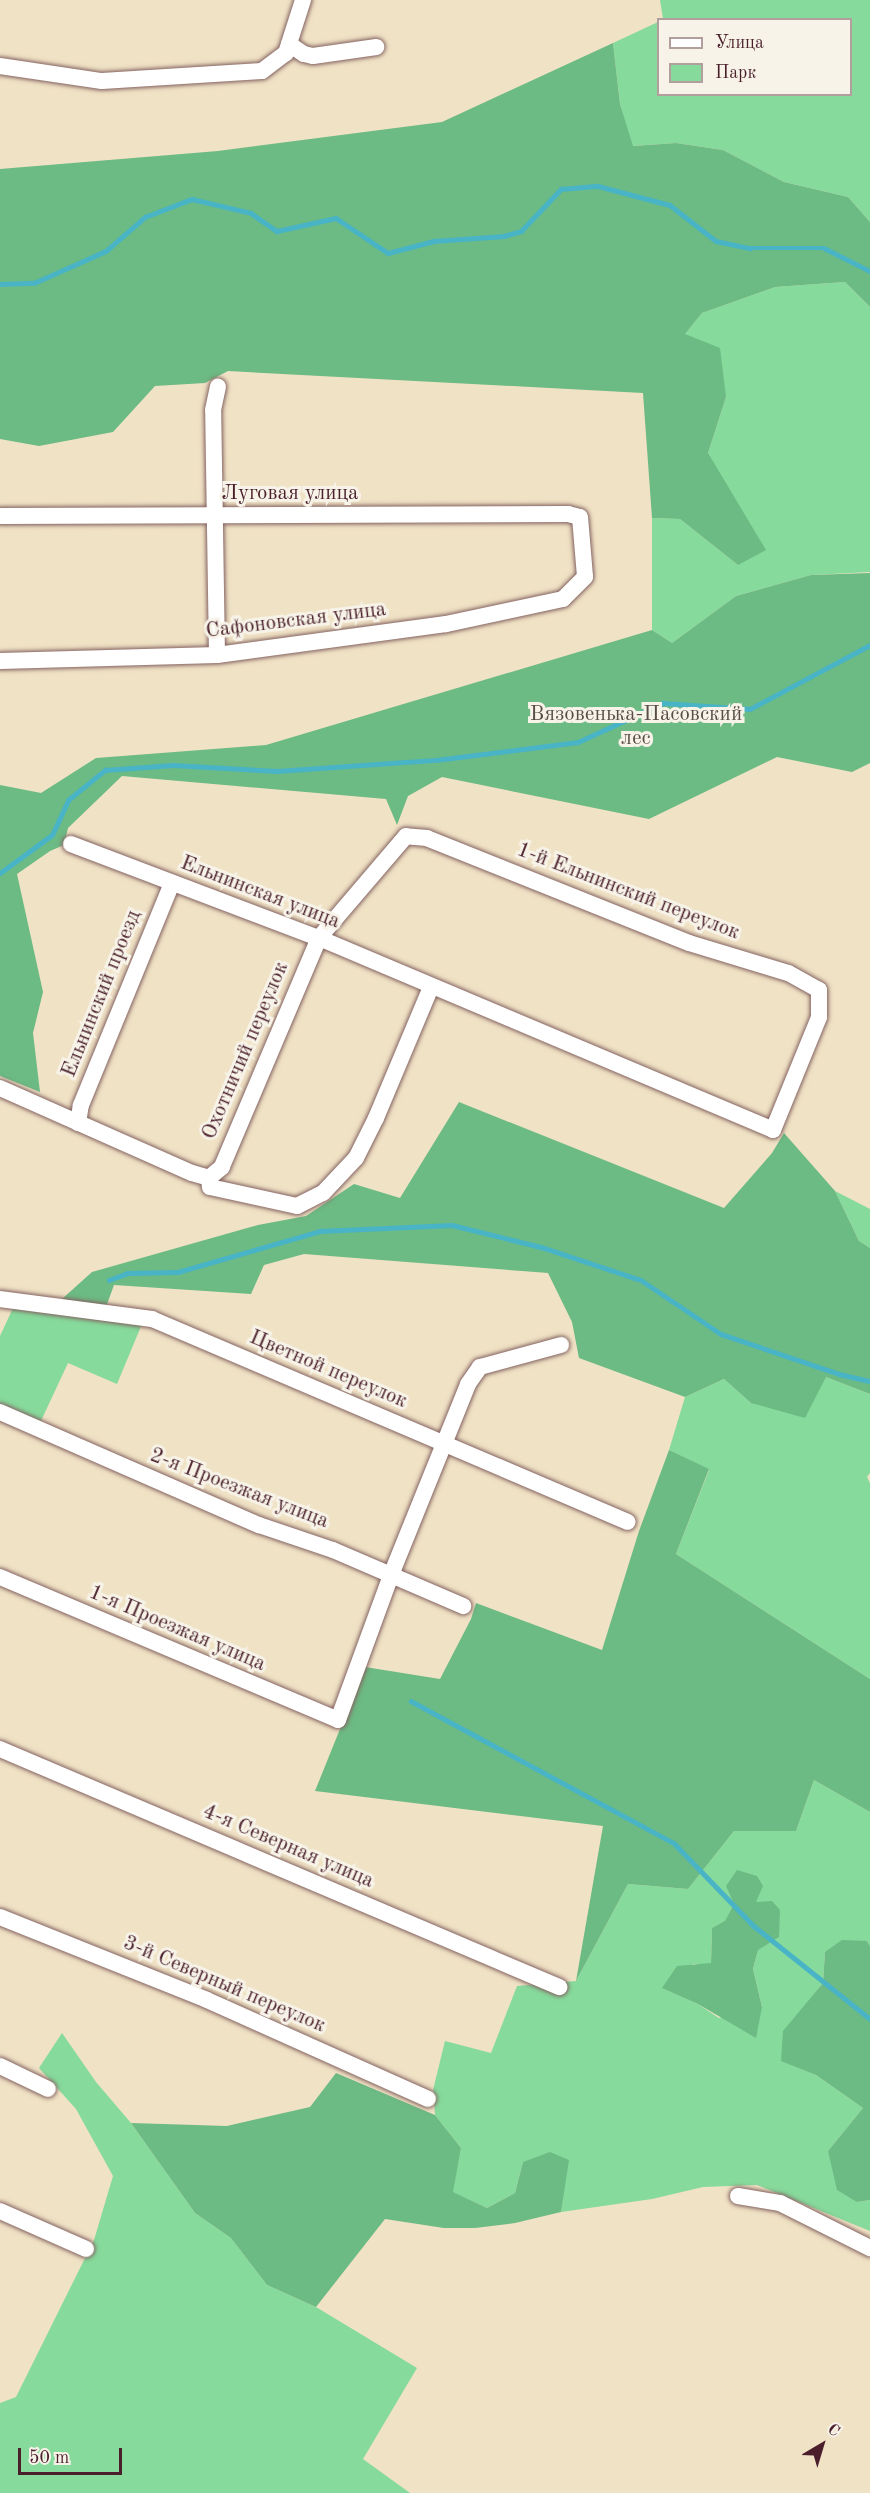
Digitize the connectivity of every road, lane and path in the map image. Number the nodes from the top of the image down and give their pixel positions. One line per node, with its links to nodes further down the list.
1 (303, 0): 2 (street)
2 (289, 44): 3 (street); 4 (street)
3 (376, 47)
4 (0, 66)
5 (218, 387): 7 (street)
6 (0, 516): 7 (street, Луговая улица)
7 (215, 517): 8 (street, Луговая улица); 9 (street)
8 (585, 577): 9 (street, Сафоновская улица)
9 (217, 655): 10 (street, Сафоновская улица)
10 (0, 661)
11 (71, 844): 12 (street, Ельнинская улица)
12 (172, 883): 13 (street, Ельнинская улица); 16 (street, Ельнинский проезд)
13 (319, 938): 14 (street, Ельнинская улица); 17 (street, 1-й Ельнинский переулок); 18 (street, Охотничий переулок)
14 (431, 987): 17 (street, Ельнинская улица); 18 (street)
15 (0, 1088): 16 (street)
16 (78, 1123): 18 (street)
17 (773, 1130)
18 (209, 1178)
19 (0, 1299): 22 (street, Цветной переулок)
20 (561, 1345): 22 (street)
21 (0, 1412): 24 (street, 2-я Проезжая улица)
22 (444, 1444): 23 (street, Цветной переулок); 24 (street)
23 (627, 1522)
24 (390, 1575): 25 (street, 1-я Проезжая улица); 26 (street, 2-я Проезжая улица)
25 (0, 1578)
26 (463, 1605)
27 (0, 1749): 29 (street, 4-я Северная улица)
28 (0, 1917): 32 (street, 3-й Северный переулок)
29 (559, 1988)
30 (0, 2066): 31 (street)
31 (48, 2089)
32 (428, 2099)
33 (738, 2196): 35 (street)
34 (0, 2211): 36 (street)
35 (870, 2248)
36 (86, 2249)

